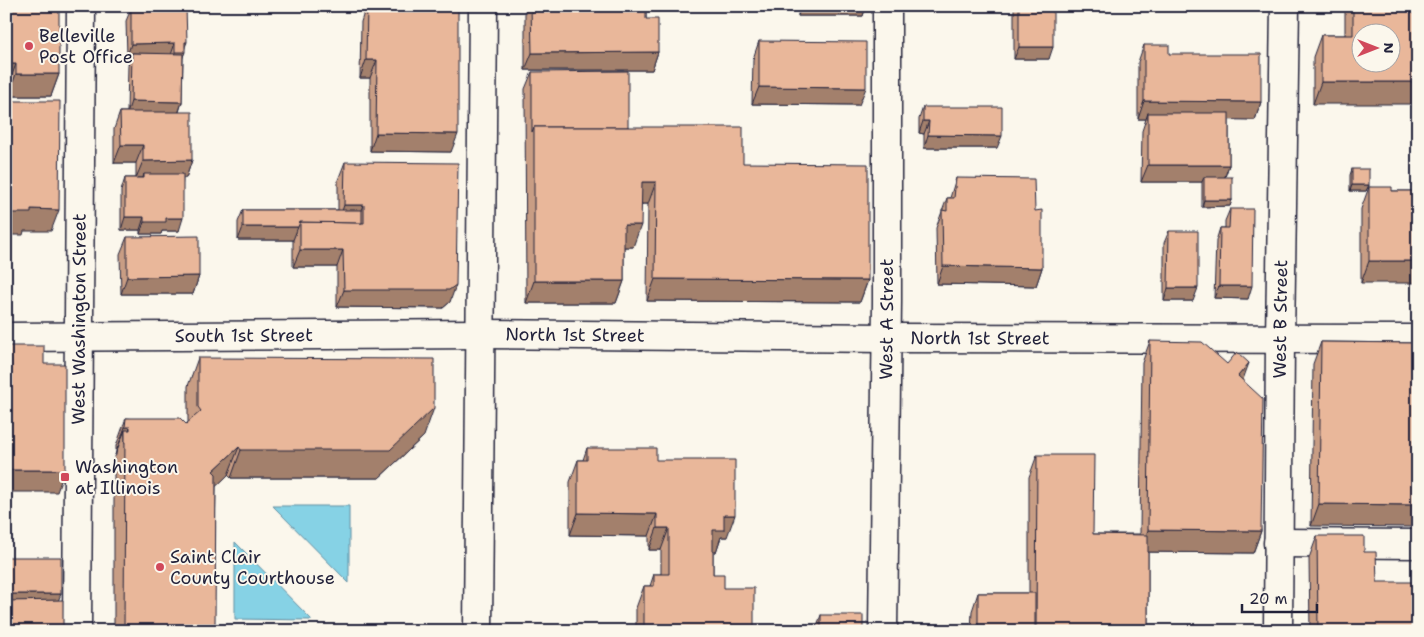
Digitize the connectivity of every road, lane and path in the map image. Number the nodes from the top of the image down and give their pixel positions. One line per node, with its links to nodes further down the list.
1 (81, 6): 7 (street, West Washington Street)
2 (483, 6): 5 (street)
3 (888, 6): 8 (street, West A Street)
4 (1285, 6): 9 (street, West B Street)
5 (481, 334): 7 (street, South 1st Street); 8 (street, North 1st Street); 14 (street)
6 (6, 336): 7 (street, South 1st Street)
7 (80, 336): 13 (street, West Washington Street)
8 (886, 338): 9 (street, North 1st Street); 15 (street, West A Street)
9 (1280, 339): 10 (street, North 1st Street); 11 (street, West B Street)
10 (1418, 339)
11 (1278, 542): 12 (street); 16 (street, West B Street)
12 (1418, 544)
13 (77, 631)
14 (478, 631)
15 (883, 631)
16 (1278, 631)

